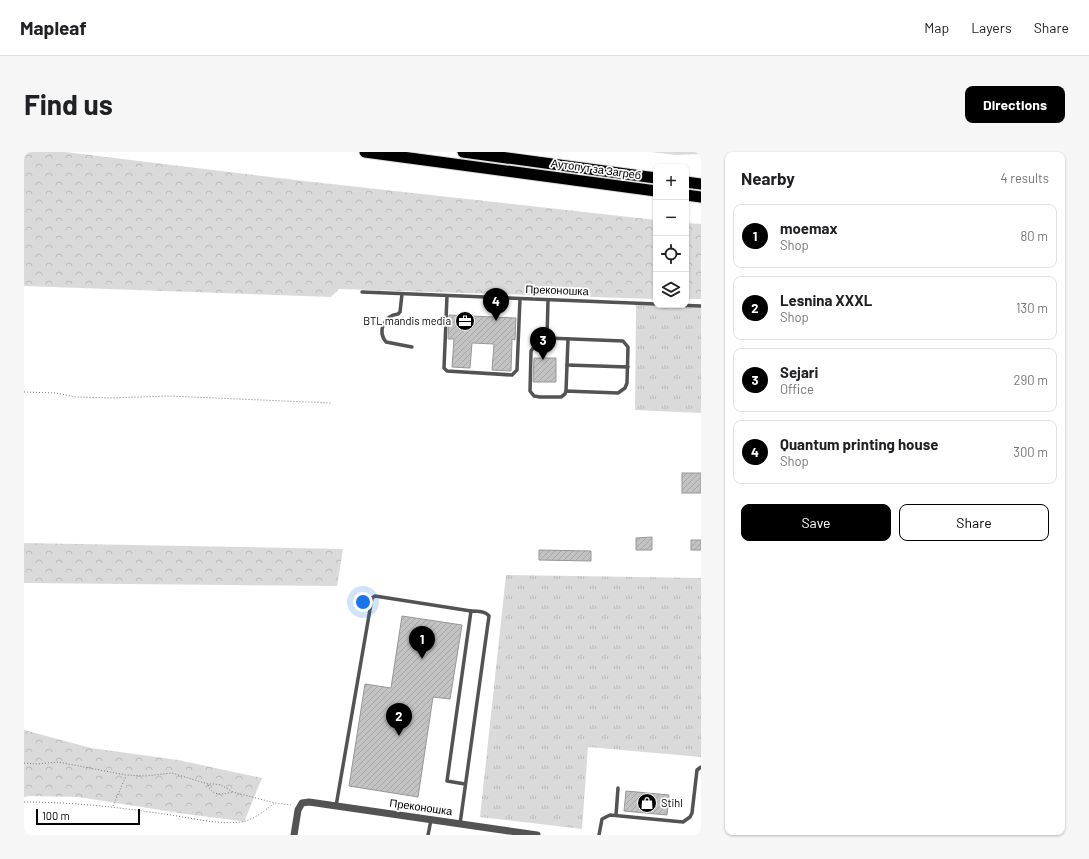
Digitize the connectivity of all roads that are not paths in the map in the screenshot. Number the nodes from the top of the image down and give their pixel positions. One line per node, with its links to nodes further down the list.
1 (365, 152): 6 (highway, Аутопут за Загреб)
2 (463, 152): 3 (highway, Аутопут за Загреб)
3 (653, 178)
4 (689, 182): 5 (highway)
5 (701, 184)
6 (653, 191)
7 (689, 195): 8 (highway)
8 (701, 197)
9 (362, 292): 10 (lane, Преконошка)
10 (402, 294): 11 (lane, Преконошка); 19 (lane)
11 (447, 296): 12 (lane, Преконошка); 12 (lane)
12 (520, 299): 13 (lane, Преконошка)
13 (548, 300): 14 (lane, Преконошка); 17 (lane)
14 (653, 304)
15 (689, 306): 16 (lane)
16 (701, 306)
17 (547, 338): 18 (lane); 22 (lane)
18 (568, 339): 20 (lane); 21 (lane)
19 (412, 347)
20 (567, 365): 21 (lane); 22 (lane)
21 (628, 367): 22 (lane)
22 (566, 391)
23 (471, 611): 25 (lane); 25 (lane); 27 (lane)
24 (701, 767): 28 (lane)
25 (466, 784): 30 (lane)
26 (618, 788): 28 (lane)
27 (336, 806): 29 (street, Преконошка); 31 (street, Преконошка)
28 (616, 815): 34 (lane)
29 (431, 820): 30 (street, Преконошка); 32 (lane)
30 (460, 824): 33 (street, Преконошка)
31 (294, 835)
32 (428, 835)
33 (537, 835)
34 (599, 835)

